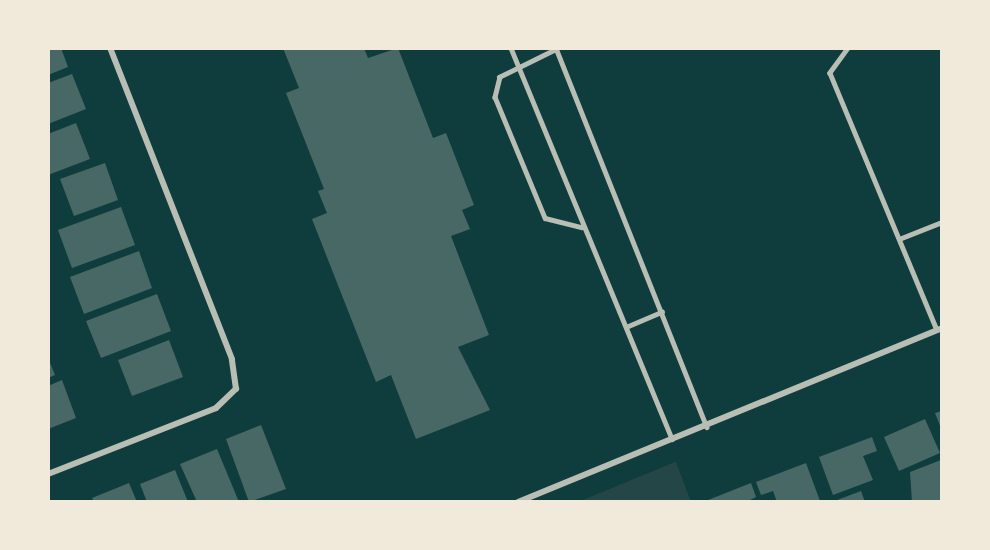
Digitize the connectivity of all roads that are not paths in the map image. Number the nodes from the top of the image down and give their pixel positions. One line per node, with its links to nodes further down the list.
1 (110, 48): 14 (street)
2 (511, 48): 5 (lane)
3 (848, 48): 8 (lane)
4 (557, 49): 5 (lane); 9 (lane)
5 (518, 66): 7 (lane); 7 (lane)
6 (942, 222): 8 (lane)
7 (582, 227): 10 (lane)
8 (899, 239): 11 (lane)
9 (662, 312): 10 (lane); 12 (lane)
10 (626, 327): 13 (lane)
11 (939, 329): 12 (street)
12 (707, 427): 13 (street)
13 (673, 441): 15 (street)
14 (48, 474)
15 (518, 502)

